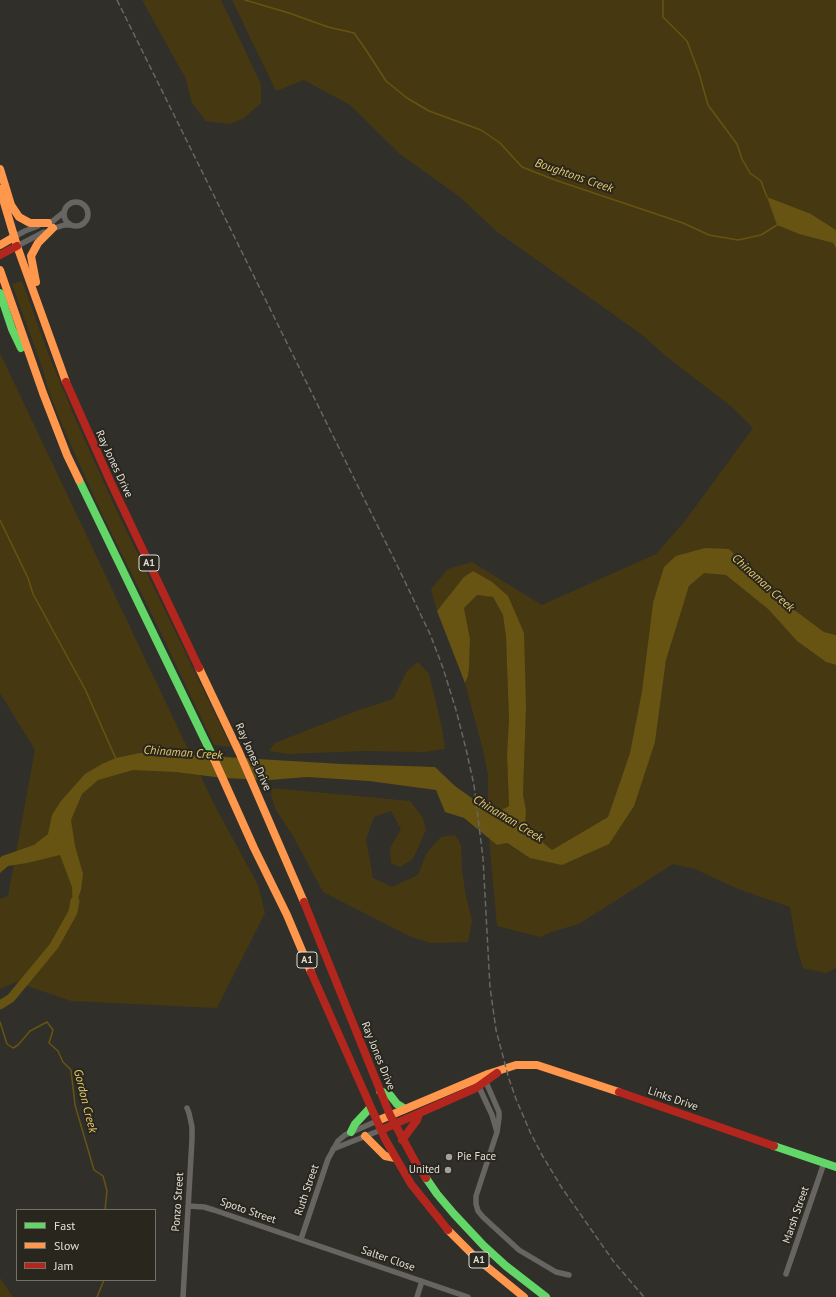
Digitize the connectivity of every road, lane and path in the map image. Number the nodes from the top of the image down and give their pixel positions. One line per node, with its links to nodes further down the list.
1 (0, 169): 4 (main road)
2 (0, 189): 6 (main road, Ray Jones Drive / A1)
3 (64, 212): 4 (street); 5 (street); 5 (street)
4 (50, 226): 5 (street); 6 (street); 8 (street); 12 (main road)
5 (73, 226)
6 (14, 237): 7 (main road); 8 (main road, Ray Jones Drive / A1)
7 (0, 245)
8 (16, 246): 9 (main road); 12 (main road, Ray Jones Drive / A1)
9 (0, 255)
10 (0, 270): 13 (main road, A1)
11 (0, 293): 13 (main road)
12 (62, 374): 17 (main road, Ray Jones Drive / A1)
13 (43, 393): 19 (main road, A1)
14 (501, 1070): 15 (main road, Links Drive); 16 (main road, Links Drive); 32 (main road, Links Drive)
15 (478, 1078): 16 (main road); 20 (main road, Links Drive)
16 (483, 1084): 21 (main road, Links Drive); 27 (street); 27 (street)
17 (380, 1091): 20 (main road); 22 (main road, Ray Jones Drive / A1)
18 (187, 1108): 34 (street, Ponzo Street)
19 (370, 1108): 23 (main road, A1); 26 (main road)
20 (405, 1109): 22 (main road, Links Drive)
21 (418, 1114): 24 (main road, Links Drive); 29 (main road)
22 (390, 1115): 23 (main road, Links Drive); 24 (main road, Ray Jones Drive / A1)
23 (377, 1121): 25 (main road, A1); 26 (street, Ruth Street)
24 (394, 1125): 25 (main road, Links Drive); 29 (main road, Ray Jones Drive / A1)
25 (381, 1130): 28 (street); 31 (main road, A1)
26 (351, 1132): 30 (street, Ruth Street)
27 (497, 1132): 37 (street)
28 (365, 1136): 30 (street); 31 (main road)
29 (402, 1140): 39 (main road, Ray Jones Drive / A1)
30 (333, 1149): 35 (street, Ruth Street)
31 (396, 1158): 43 (main road, A1)
32 (824, 1164): 33 (main road, Links Drive); 36 (street, Marsh Street)
33 (836, 1168)
34 (188, 1206): 35 (street, Spoto Street); 40 (street, Ponzo Street)
35 (301, 1239): 38 (street, Salter Close)
36 (786, 1274)
37 (569, 1275)
38 (422, 1281): 41 (street); 42 (street, Salter Close)
39 (531, 1284): 44 (main road, Ray Jones Drive); 45 (main road, A1)
40 (183, 1297)
41 (417, 1297)
42 (468, 1297)
43 (524, 1297)
44 (543, 1297)
45 (546, 1297)

